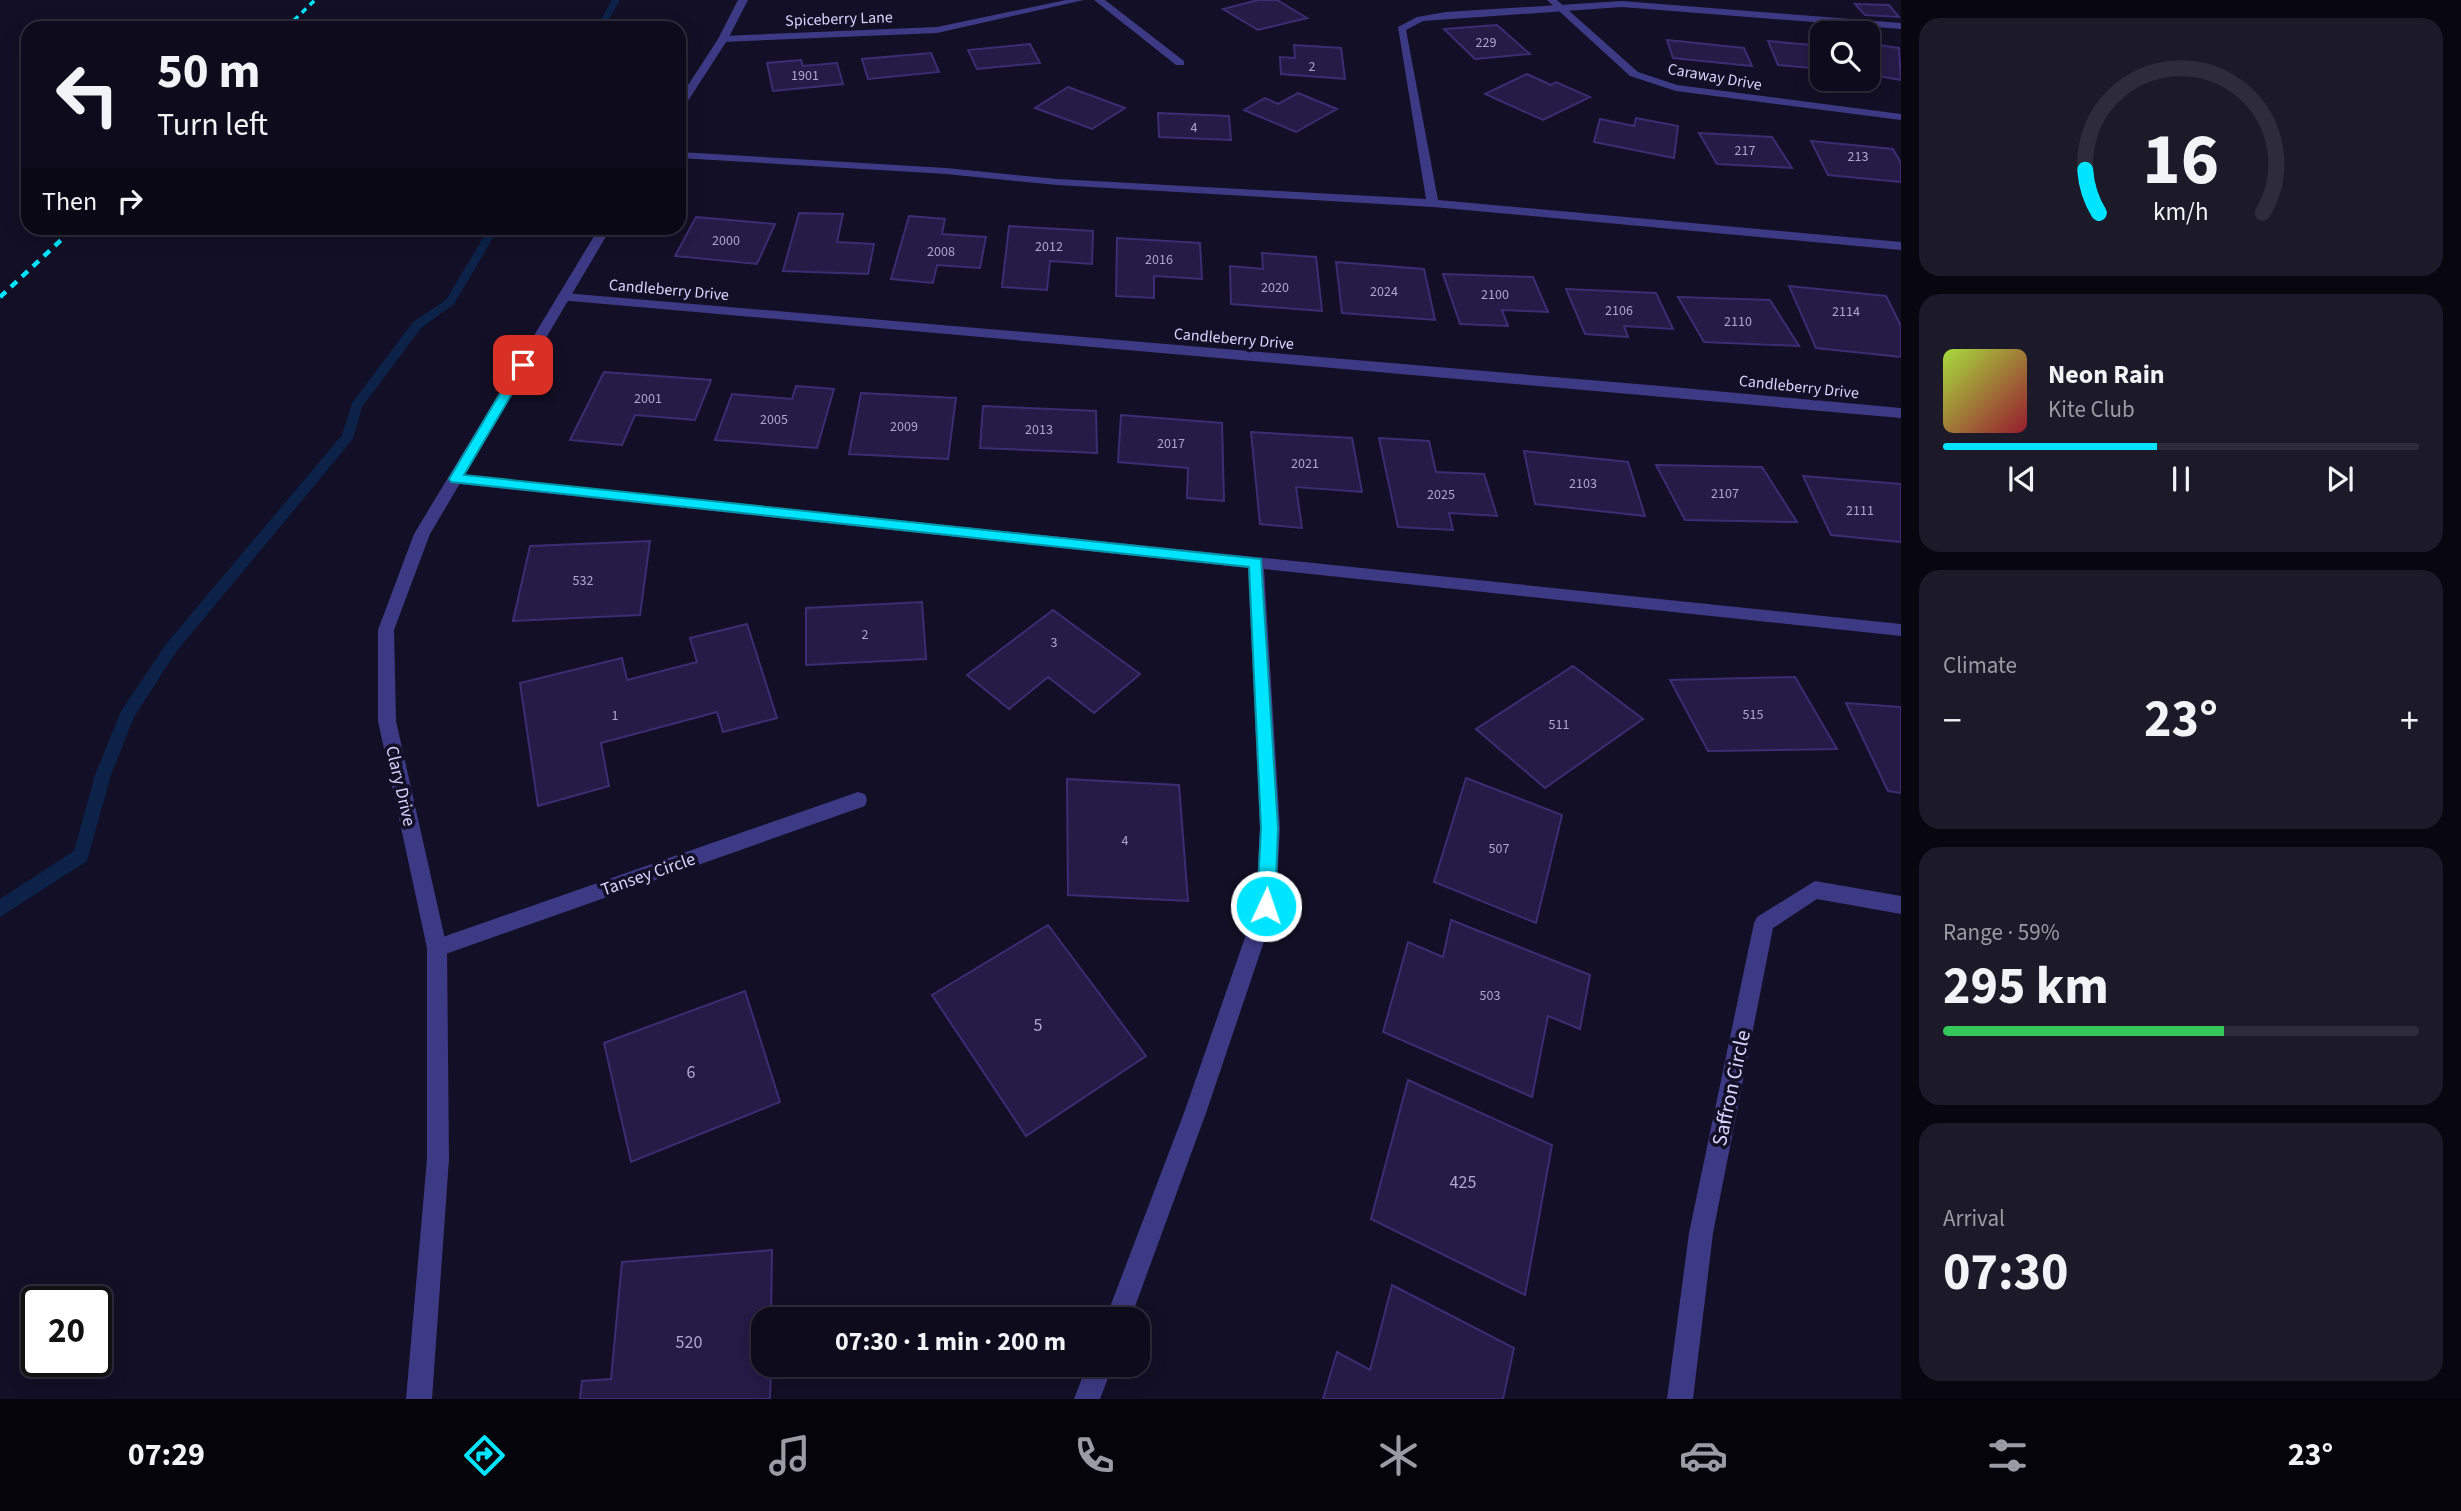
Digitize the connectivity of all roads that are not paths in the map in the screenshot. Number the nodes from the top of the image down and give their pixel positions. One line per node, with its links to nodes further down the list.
1 (743, 0): 6 (street)
2 (1079, 0): 6 (street, Spiceberry Lane)
3 (1099, 0): 7 (street)
4 (1555, 4): 5 (street); 9 (street, Caraway Drive); 11 (street)
5 (1901, 26)
6 (723, 39): 8 (street)
7 (1180, 63)
8 (686, 96)
9 (1901, 117)
10 (686, 155): 11 (street)
11 (1433, 203): 13 (street)
12 (601, 235): 14 (street, Clary Drive)
13 (1901, 246)
14 (564, 297): 15 (street, Candleberry Drive); 16 (street, Clary Drive)
15 (1901, 413)
16 (456, 479): 17 (street); 21 (street, Clary Drive)
17 (1256, 562): 18 (street); 22 (street)
18 (1901, 630)
19 (858, 800): 21 (street, Tansey Circle)
20 (1901, 905): 26 (street, Saffron Circle)
21 (438, 948): 24 (street, Clary Drive)
22 (1123, 1307)
23 (1095, 1377): 25 (street)
24 (419, 1399)
25 (1087, 1399)
26 (1680, 1399)

